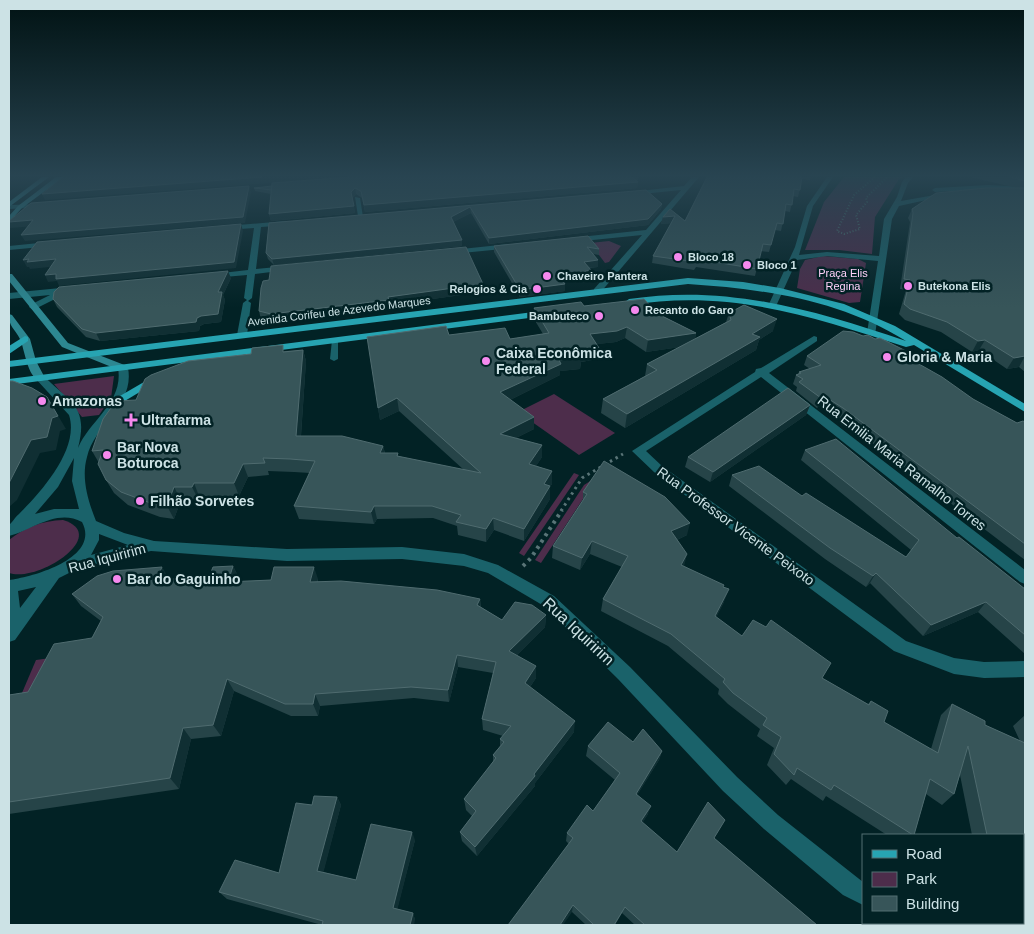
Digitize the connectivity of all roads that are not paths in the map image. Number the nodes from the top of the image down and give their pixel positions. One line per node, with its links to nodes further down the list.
1 (659, 221): 7 (street)
2 (806, 221): 14 (street)
3 (888, 221): 13 (street)
4 (297, 222): 5 (street)
5 (258, 225): 6 (street); 16 (street)
6 (218, 229)
7 (649, 232): 8 (street); 19 (street)
8 (563, 241)
9 (56, 244): 11 (street)
10 (515, 245): 12 (street)
11 (9, 248)
12 (447, 252)
13 (883, 259): 14 (street); 28 (street)
14 (793, 260): 20 (street)
15 (300, 267): 16 (street)
16 (250, 272): 18 (street); 30 (street)
17 (9, 276): 21 (main road)
18 (202, 277)
19 (597, 291): 20 (main road, Avenida Corifeu de Azevedo Marques); 30 (main road, Avenida Corifeu de Azevedo Marques)
20 (780, 291): 24 (street); 28 (main road, Avenida Corifeu de Azevedo Marques)
21 (23, 295): 22 (street); 25 (main road); 25 (street)
22 (9, 296)
23 (616, 304): 24 (main road, Avenida Corifeu de Azevedo Marques)
24 (773, 304): 29 (main road, Avenida Corifeu de Azevedo Marques)
25 (33, 307): 36 (main road)
26 (562, 311): 32 (main road)
27 (9, 317): 31 (main road)
28 (875, 319): 29 (street); 35 (main road, Avenida Corifeu de Azevedo Marques)
29 (872, 333): 35 (main road, Avenida Corifeu de Azevedo Marques)
30 (242, 335): 36 (main road, Avenida Corifeu de Azevedo Marques)
31 (25, 339): 34 (main road); 39 (main road)
32 (335, 340): 37 (main road); 38 (lane)
33 (814, 340): 42 (street)
34 (9, 351)
35 (929, 351): 46 (main road, Avenida Corifeu de Azevedo Marques)
36 (88, 354): 39 (main road, Avenida Corifeu de Azevedo Marques); 41 (main road)
37 (194, 359): 41 (main road); 45 (main road)
38 (334, 359)
39 (31, 361): 40 (main road, Avenida Corifeu de Azevedo Marques); 43 (main road)
40 (9, 364)
41 (123, 368): 43 (main road); 45 (street)
42 (760, 371): 52 (street, Rua Emilia Maria Ramalho Torres); 56 (street, Rua Professor Vicente Peixoto)
43 (40, 378): 44 (main road); 47 (street)
44 (9, 382)
45 (120, 400): 47 (street)
46 (1025, 409)
47 (76, 455): 48 (street); 49 (street)
48 (90, 522): 49 (street, Rua Iquiririm); 50 (street, Rua Iquiririm); 51 (street)
49 (10, 530)
50 (154, 546): 51 (street, Rua Iquiririm); 57 (street, Rua Iquiririm)
51 (57, 573): 53 (street, Rua Iquiririm); 55 (street)
52 (1025, 578)
53 (9, 587): 54 (street)
54 (9, 628)
55 (9, 635)
56 (1025, 669)
57 (862, 893)

